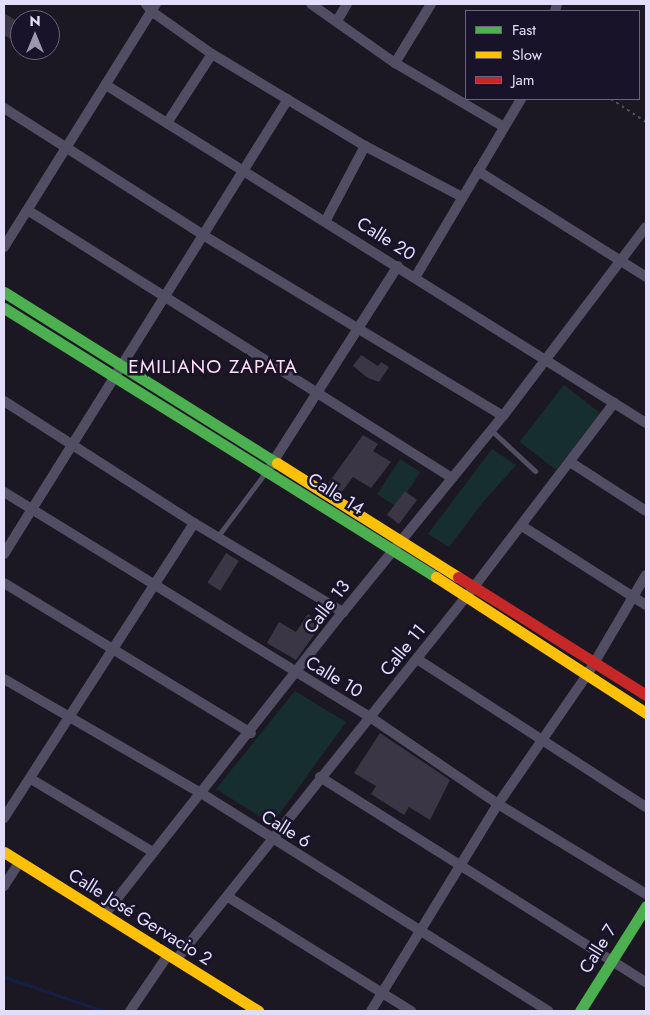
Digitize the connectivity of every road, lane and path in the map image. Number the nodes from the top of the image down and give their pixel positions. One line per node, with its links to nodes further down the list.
1 (311, 4): 5 (street)
2 (347, 4): 5 (street)
3 (431, 4): 7 (street)
4 (151, 6): 6 (street); 8 (street)
5 (336, 21): 7 (street)
6 (212, 54): 9 (street); 14 (street)
7 (395, 63): 15 (street)
8 (106, 85): 14 (street, Calle 20); 17 (street)
9 (288, 99): 16 (street); 18 (street)
10 (520, 100): 15 (street)
11 (613, 100): 13 (path)
12 (4, 108): 17 (street)
13 (646, 122)
14 (167, 123): 18 (street, Calle 20)
15 (504, 127): 19 (street)
16 (365, 146): 20 (street); 22 (street)
17 (67, 149): 21 (street); 24 (street)
18 (245, 169): 22 (street, Calle 20); 24 (street)
19 (478, 171): 20 (street); 26 (street)
20 (462, 198): 28 (street)
21 (29, 211): 25 (street); 31 (street)
22 (326, 220): 27 (street, Calle 20)
23 (646, 227): 26 (street, Calle 13)
24 (203, 235): 31 (street); 33 (street)
25 (4, 247)
26 (618, 261): 29 (street); 34 (street, Calle 13)
27 (398, 266): 28 (street, Calle 20); 33 (street)
28 (416, 276): 34 (street, Calle 20)
29 (646, 277)
30 (4, 292): 35 (main road, Calle 14)
31 (167, 297): 35 (street); 37 (street)
32 (4, 308): 36 (main road, Calle 14)
33 (358, 328): 37 (street); 40 (street)
34 (547, 360): 39 (street, Calle 20); 40 (street, Calle 13)
35 (122, 366): 36 (street); 44 (main road, Calle 14)
36 (115, 377): 43 (street); 46 (main road, Calle 14)
37 (317, 394): 44 (street); 48 (street)
38 (4, 401): 43 (street)
39 (614, 403): 41 (street, Calle 20); 45 (street, Calle 11)
40 (504, 416): 42 (street, Calle 13)
41 (646, 422)
42 (492, 432): 47 (lane); 48 (street, Calle 13)
43 (73, 446): 50 (street); 52 (street)
44 (274, 461): 46 (street); 55 (main road, Calle 14)
45 (570, 462): 51 (street); 53 (street, Calle 11)
46 (267, 471): 54 (lane); 56 (main road, Calle 14)
47 (535, 472)
48 (452, 478): 55 (street, Calle 13)
49 (4, 492): 50 (street, Calle 10)
50 (33, 510): 57 (street); 60 (street, Calle 10)
51 (646, 511)
52 (194, 523): 54 (street); 60 (street)
53 (522, 526): 61 (street, Calle 11); 62 (street)
54 (218, 536): 65 (street)
55 (401, 540): 56 (street, Calle 13); 61 (main road, Calle 14)
56 (393, 550): 63 (main road, Calle 14); 65 (street, Calle 13)
57 (4, 554)
58 (646, 575): 62 (street)
59 (4, 583): 66 (street)
60 (152, 584): 66 (street); 69 (street, Calle 10)
61 (474, 586): 63 (street, Calle 11); 68 (main road, Calle 14)
62 (631, 595): 64 (street); 68 (street)
63 (467, 596): 67 (street, Calle 11); 70 (main road, Calle 14)
64 (646, 605)
65 (343, 612): 69 (street, Calle 13)
66 (112, 650): 74 (street); 76 (street)
67 (417, 659): 75 (street, Calle 11); 77 (street)
68 (594, 661): 70 (street); 72 (main road, Calle 14)
69 (296, 674): 75 (street, Calle 10); 76 (street, Calle 13)
70 (586, 675): 73 (main road, Calle 14); 77 (street)
71 (4, 679): 74 (street, Calle 6)
72 (646, 694)
73 (646, 713)
74 (68, 716): 79 (street); 80 (street, Calle 6)
75 (370, 717): 78 (street, Calle 11); 81 (street, Calle 10)
76 (251, 733): 80 (street, Calle 13)
77 (541, 741): 81 (street); 82 (street)
78 (320, 777): 84 (street, Calle 11); 88 (street)
79 (31, 779): 83 (street); 86 (street)
80 (201, 793): 84 (street, Calle 6); 86 (street, Calle 13)
81 (498, 804): 88 (street); 90 (street, Calle 10)
82 (646, 806)
83 (4, 818)
84 (272, 840): 91 (street, Calle 11); 94 (street, Calle 6)
85 (4, 852): 87 (main road, Calle José Gervacio 2)
86 (153, 852): 93 (street, Calle 13)
87 (19, 863): 89 (street); 93 (main road, Calle José Gervacio 2)
88 (461, 866): 94 (street); 96 (street)
89 (4, 886)
90 (646, 894)
91 (228, 897): 95 (street, Calle 11); 98 (street)
92 (646, 906): 96 (main road, Calle 7)
93 (105, 914): 95 (main road, Calle José Gervacio 2)
94 (420, 930): 98 (street); 103 (street, Calle 6)
95 (172, 958): 99 (street, Calle 11); 100 (main road, Calle José Gervacio 2)
96 (612, 960): 97 (street); 104 (main road, Calle 7)
97 (646, 982)
98 (382, 993): 101 (street); 102 (street)
99 (130, 1011)
100 (258, 1011)
101 (372, 1011)
102 (410, 1011)
103 (548, 1011)
104 (580, 1011)

